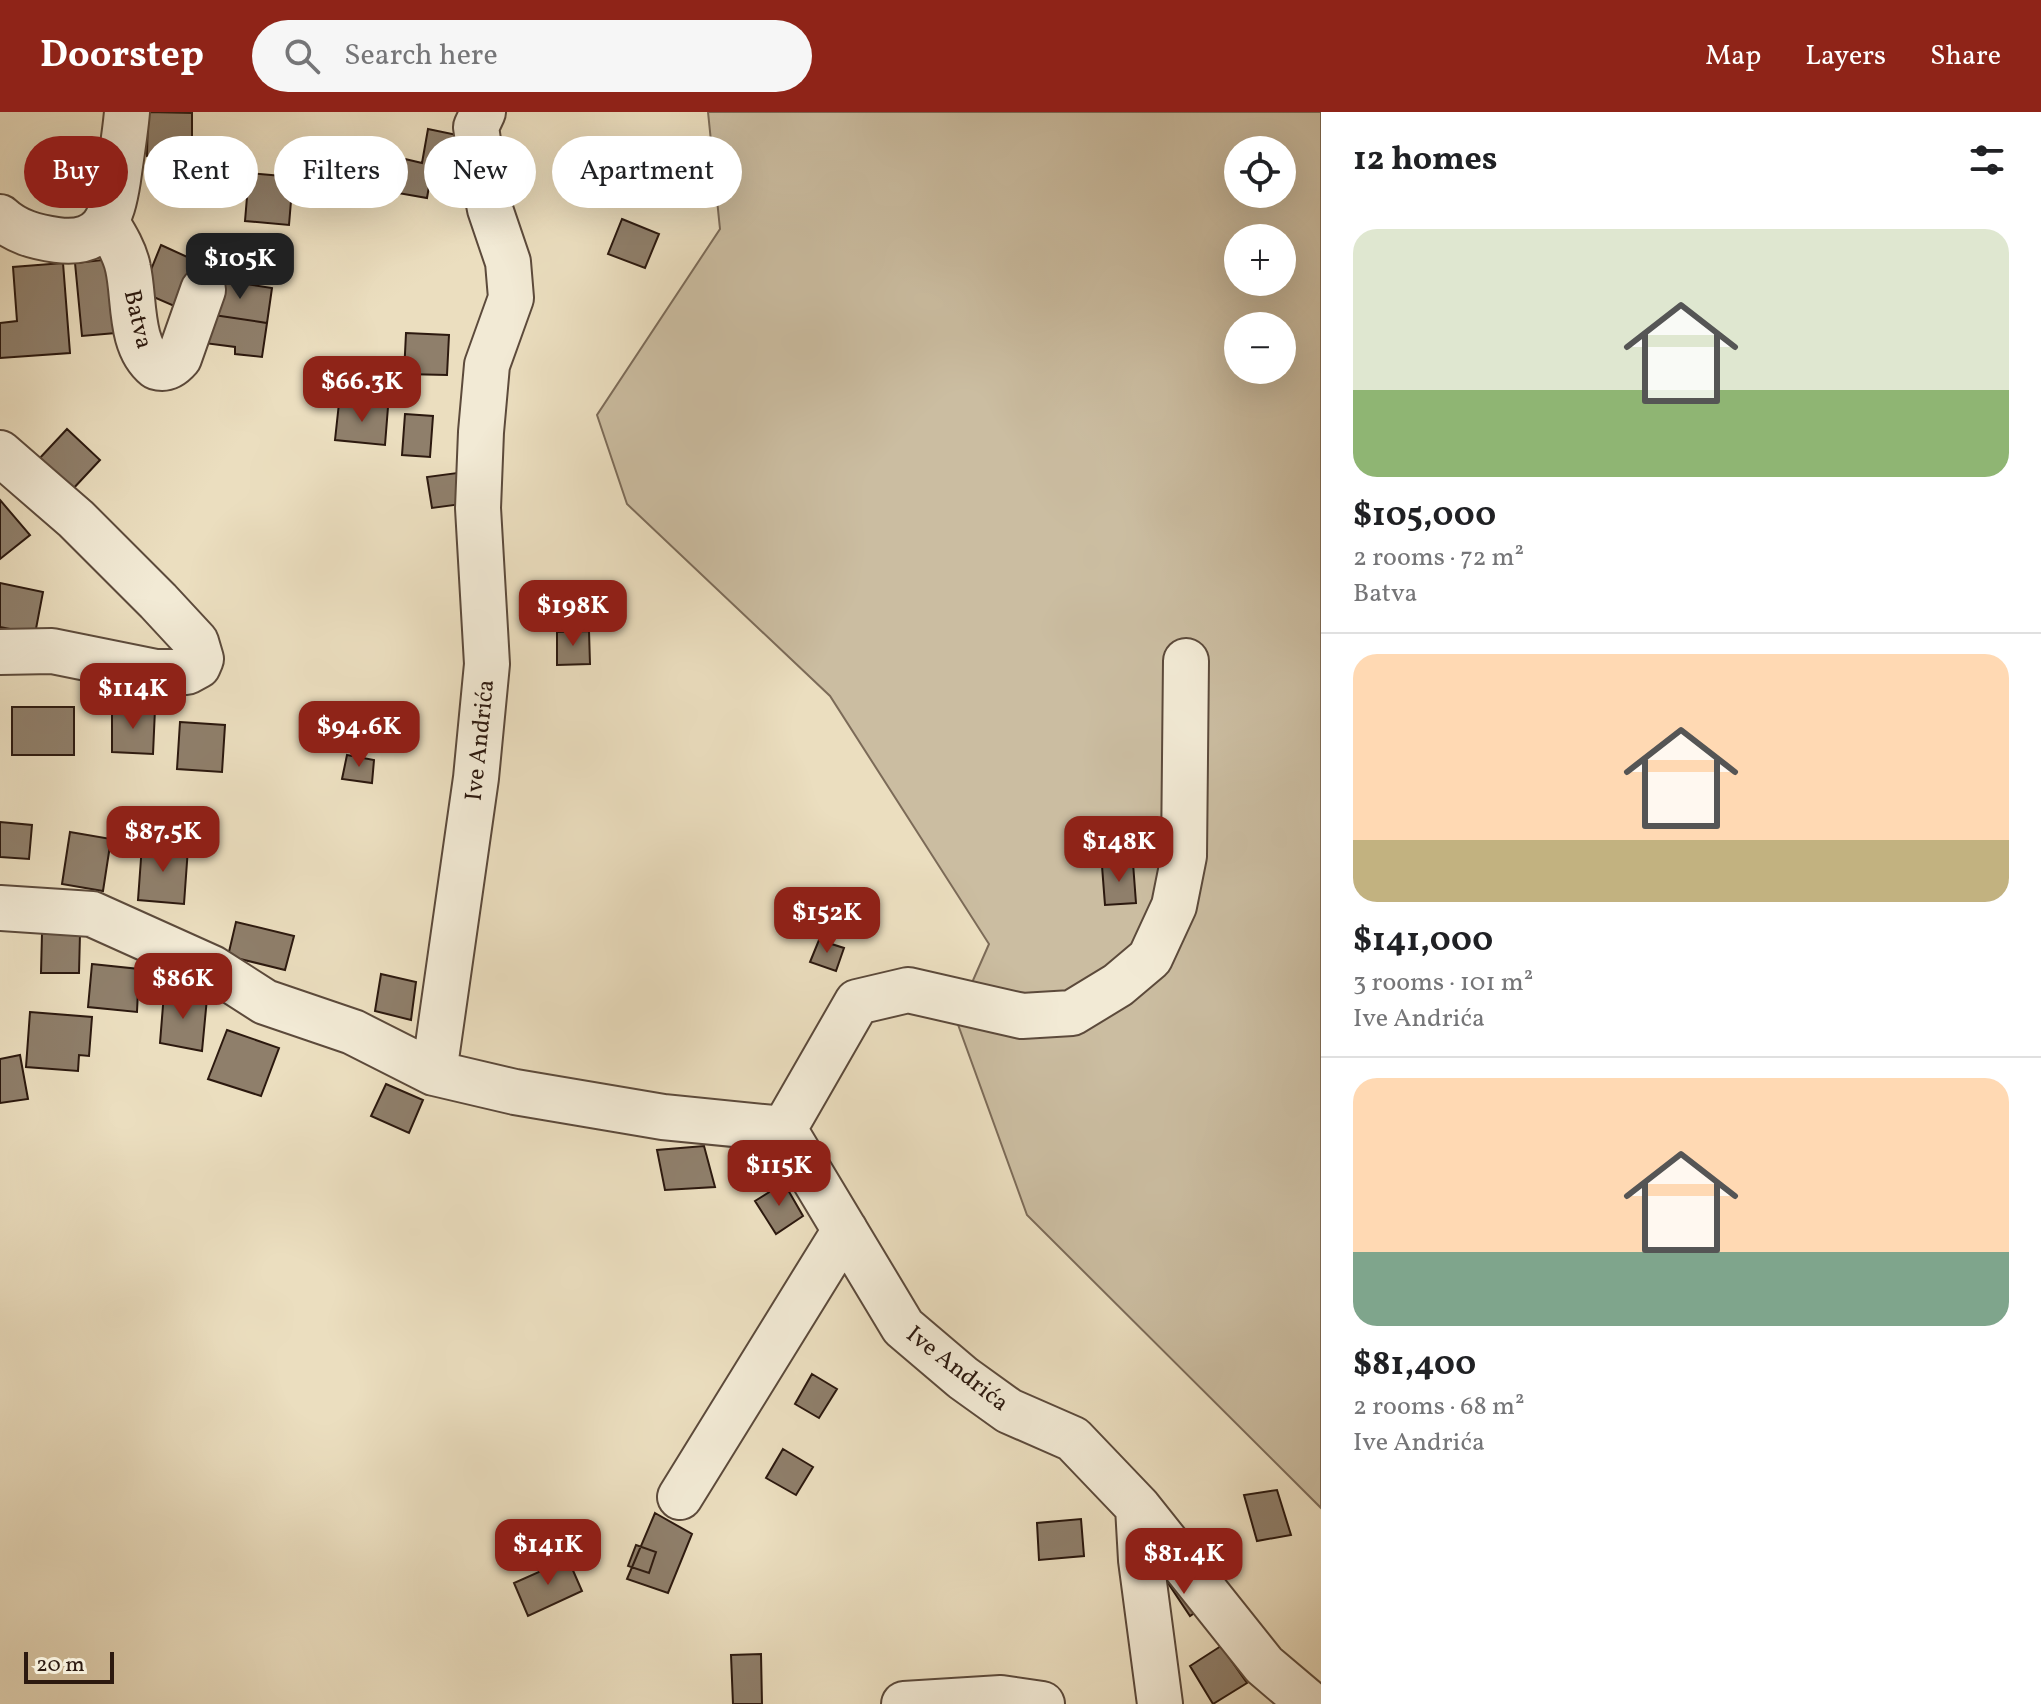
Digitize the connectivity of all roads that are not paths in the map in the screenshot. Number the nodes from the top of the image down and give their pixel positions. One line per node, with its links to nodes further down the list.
1 (127, 112): 4 (street)
2 (483, 112): 10 (street, Ive Andrića)
3 (0, 217): 4 (street)
4 (107, 223): 5 (street, Batva)
5 (203, 290)
6 (0, 453): 7 (street)
7 (0, 652)
8 (1186, 661): 11 (street)
9 (0, 908): 10 (street)
10 (434, 1073): 11 (street)
11 (784, 1129): 12 (street, Ive Andrića)
12 (845, 1230): 13 (street); 14 (street, Ive Andrića)
13 (680, 1497)
14 (1138, 1507): 17 (street); 18 (street, Ive Andrića)
15 (904, 1704): 16 (street)
16 (1042, 1704)
17 (1160, 1704)
18 (1310, 1704)

